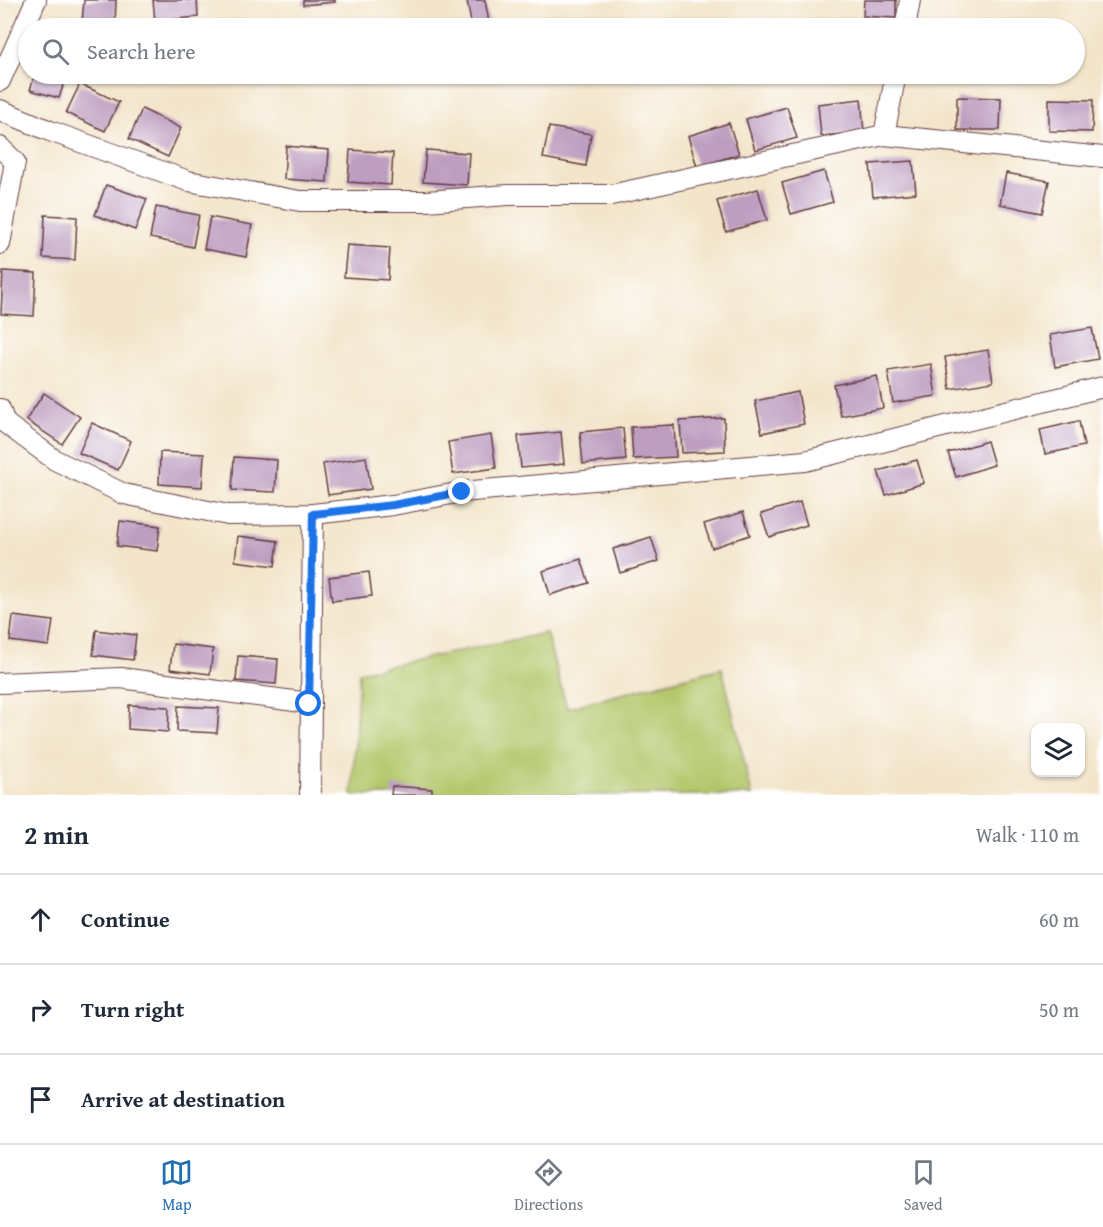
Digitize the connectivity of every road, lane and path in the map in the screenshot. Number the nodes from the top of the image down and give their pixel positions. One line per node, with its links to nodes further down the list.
1 (36, 0): 3 (street)
2 (910, 0): 4 (street)
3 (28, 18)
4 (907, 18)
5 (18, 40): 6 (street)
6 (0, 81)
7 (894, 84): 9 (street)
8 (0, 110): 9 (street)
9 (884, 135): 11 (street)
10 (0, 147): 12 (street)
11 (1103, 158)
12 (0, 244)
13 (1103, 387): 15 (street)
14 (0, 409): 15 (street)
15 (313, 514): 17 (street)
16 (0, 683): 17 (street)
17 (309, 704): 18 (street)
18 (310, 795)

